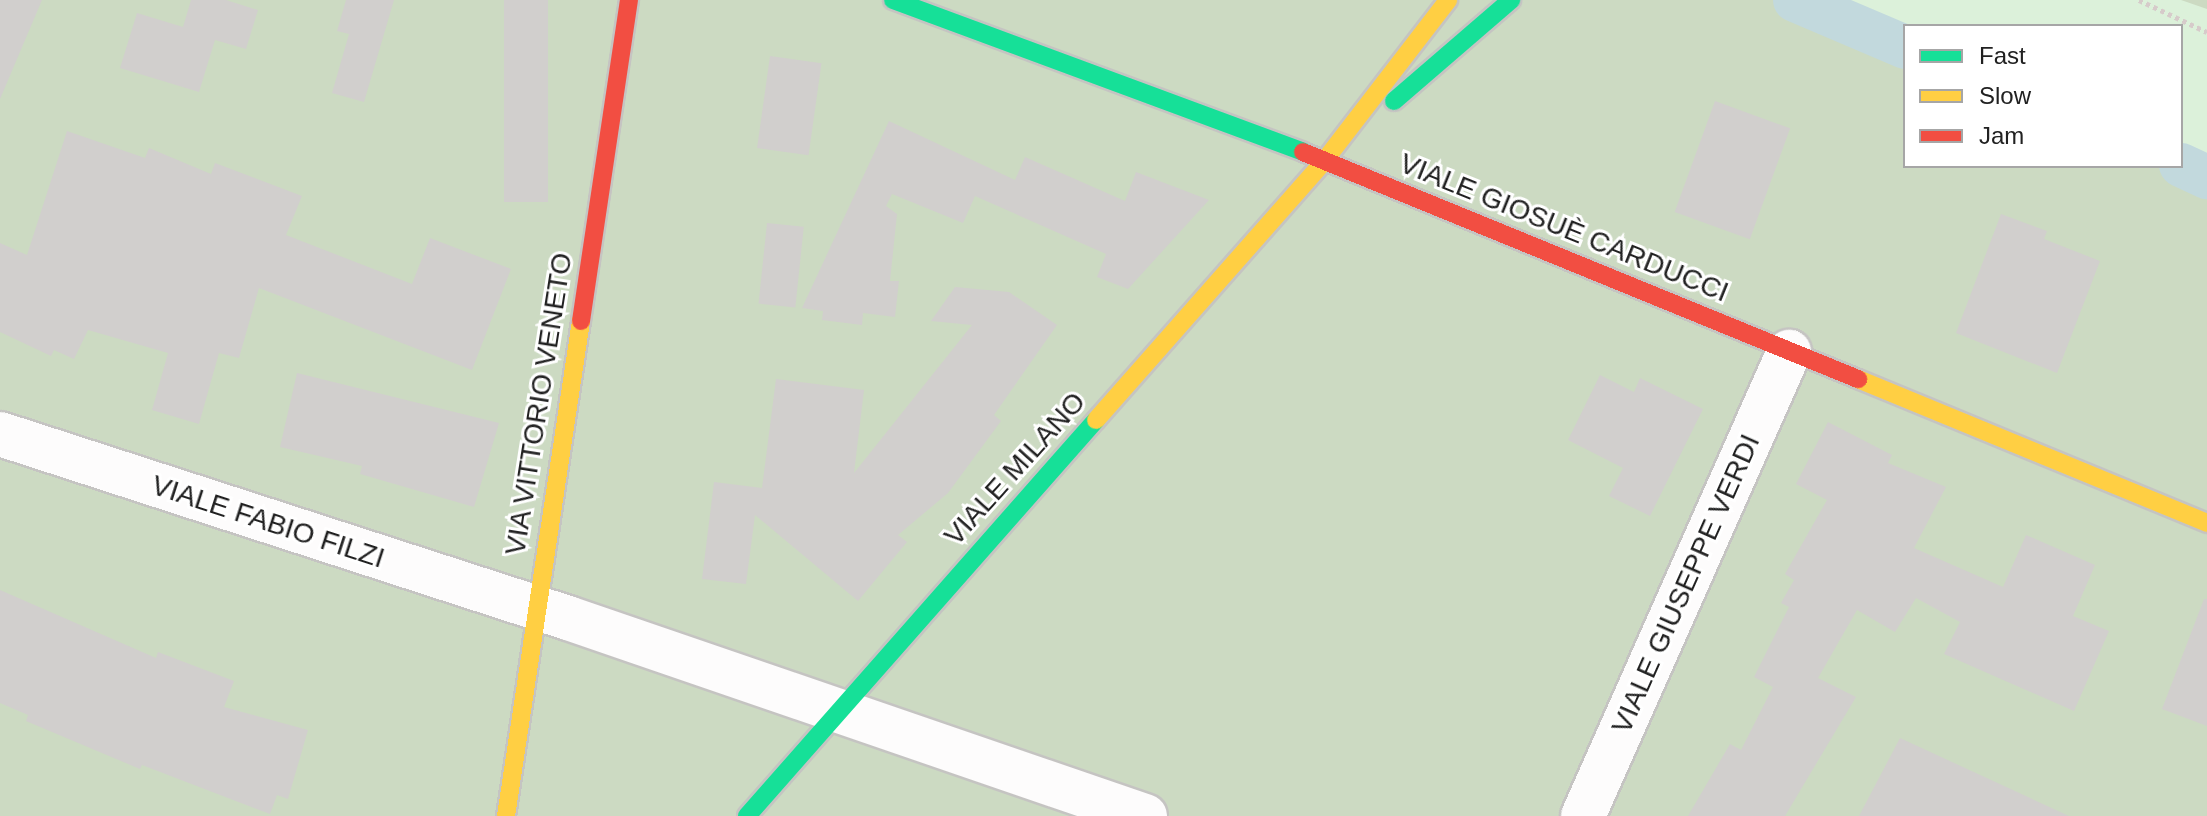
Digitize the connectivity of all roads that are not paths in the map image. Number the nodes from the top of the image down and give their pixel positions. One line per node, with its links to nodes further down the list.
1 (629, 0): 9 (street, VIA VITTORIO VENETO)
2 (893, 0): 5 (street, VIALE GIOSUÈ CARDUCCI)
3 (1448, 0): 5 (street, VIALE MILANO)
4 (1511, 0): 5 (street, VIALE MILANO)
5 (1325, 160): 6 (street, VIALE GIOSUÈ CARDUCCI); 10 (street, VIALE MILANO)
6 (1789, 352): 8 (street, VIALE GIOSUÈ CARDUCCI); 14 (street, VIALE GIUSEPPE VERDI)
7 (0, 434): 9 (street, VIALE FABIO FILZI)
8 (2207, 523)
9 (536, 610): 10 (street, VIALE FABIO FILZI); 11 (street, VIA VITTORIO VENETO)
10 (838, 710): 12 (street, VIALE MILANO); 13 (street, VIALE FABIO FILZI)
11 (506, 816)
12 (747, 816)
13 (1145, 816)
14 (1583, 816)

